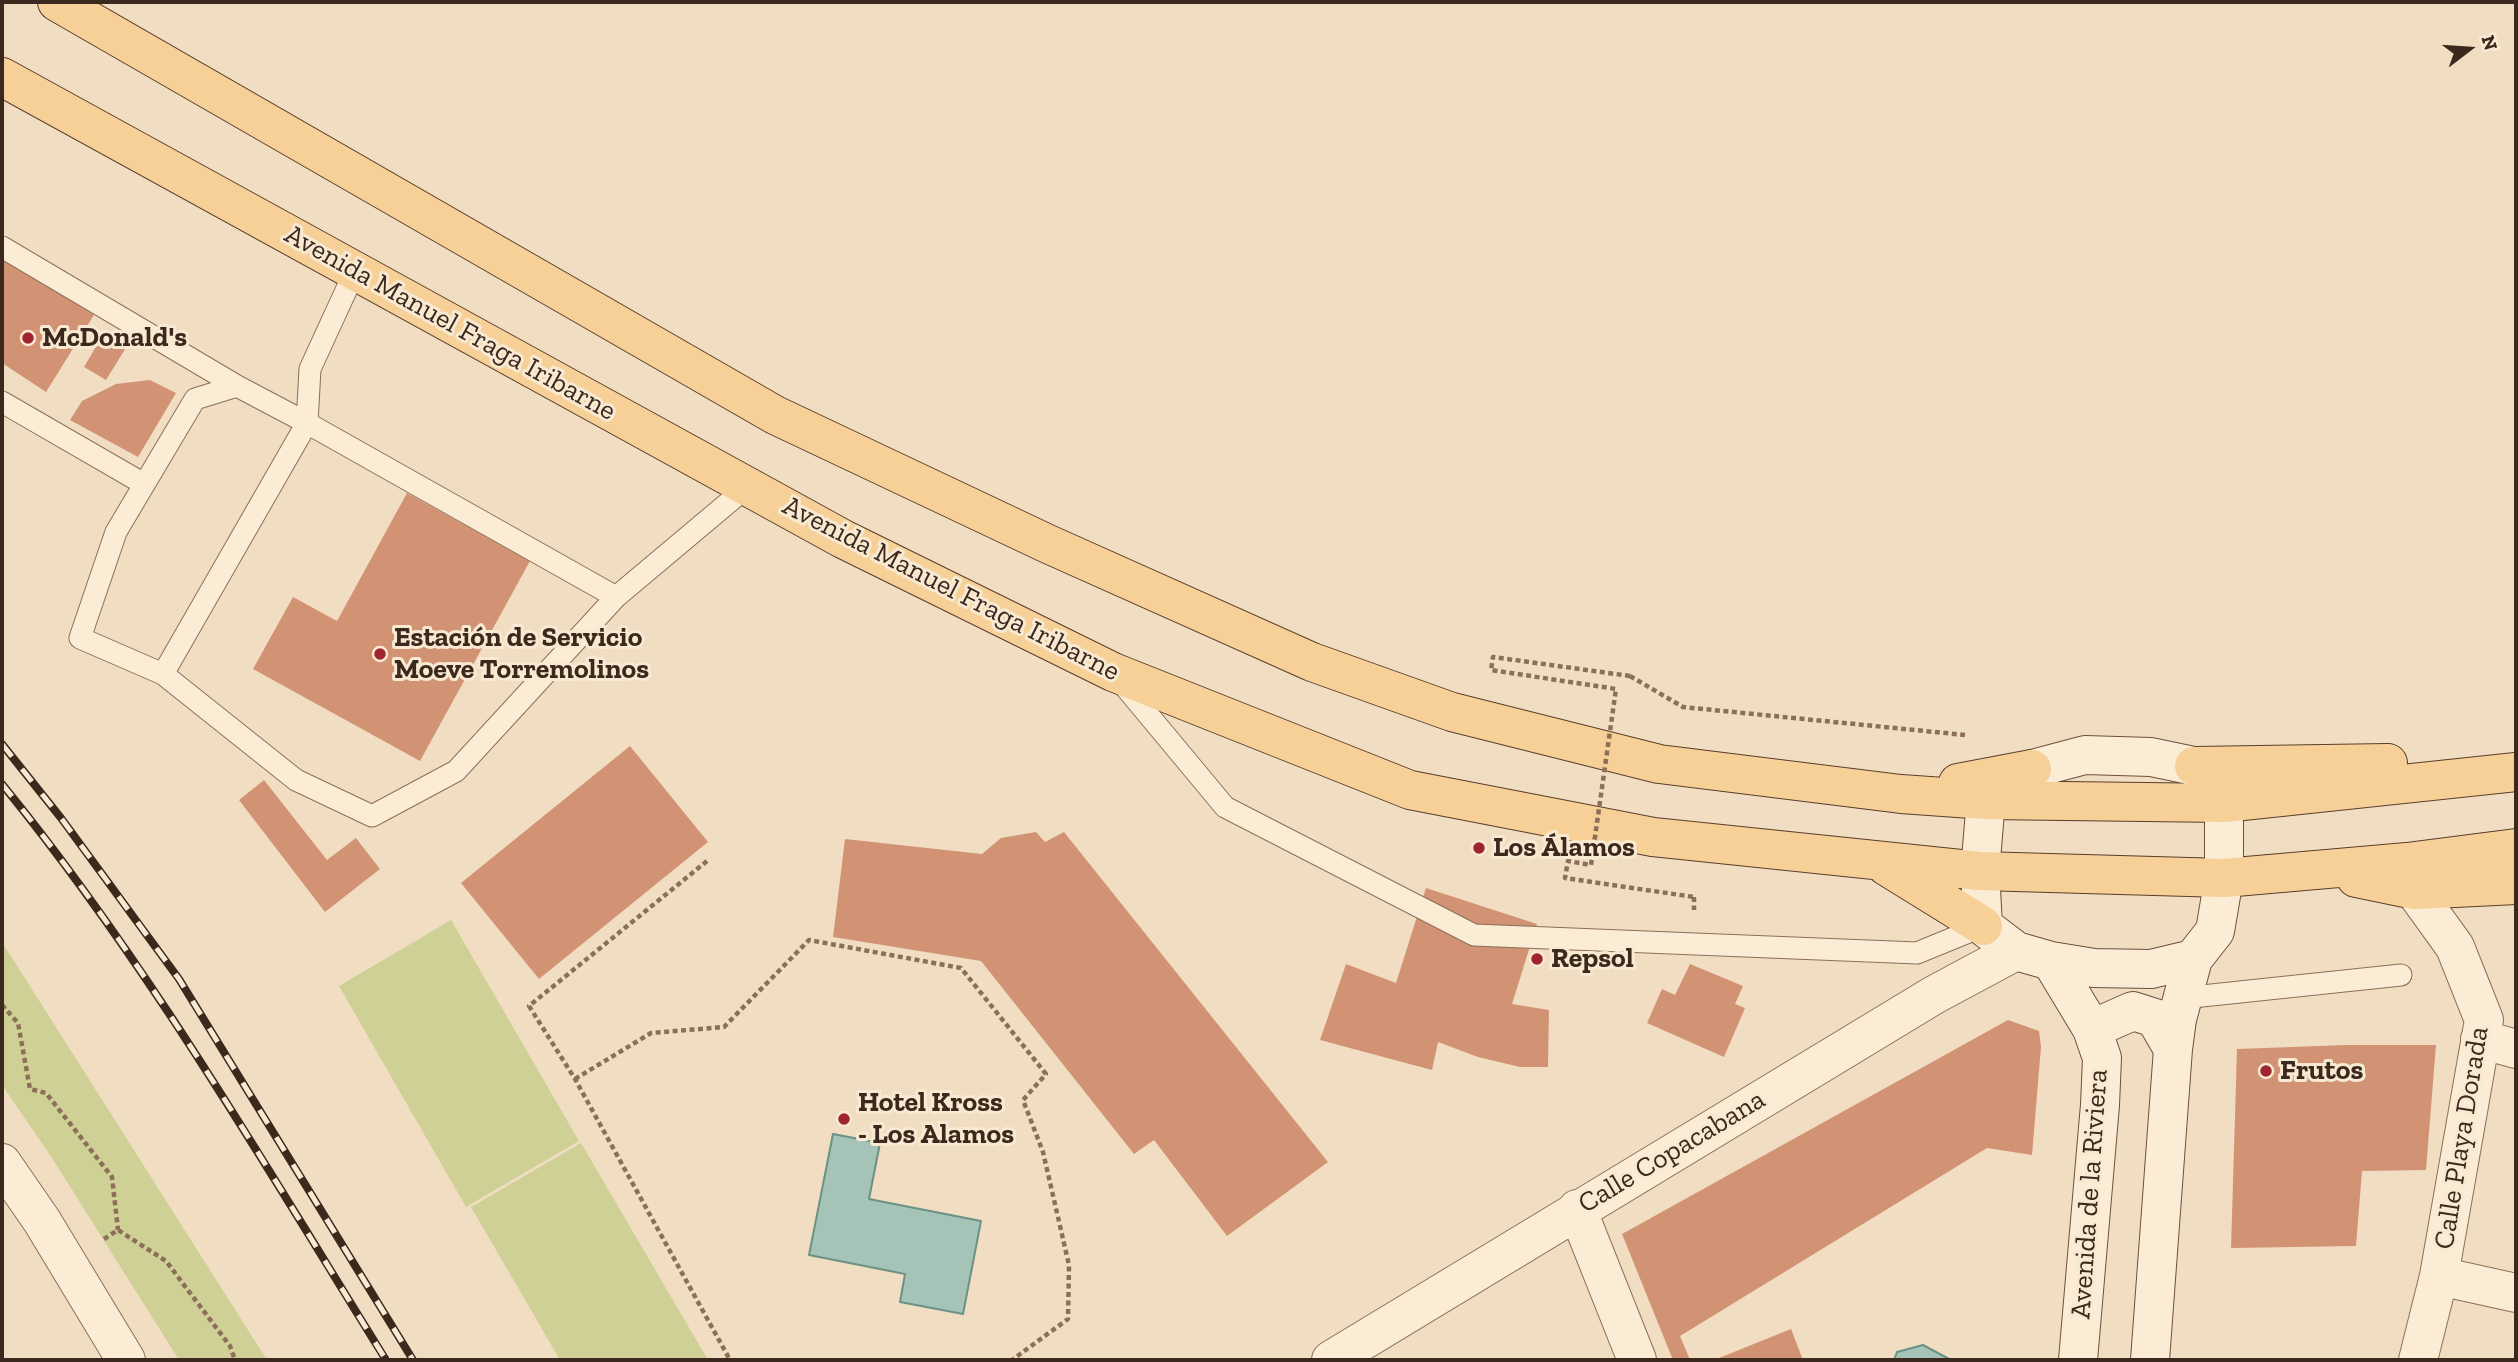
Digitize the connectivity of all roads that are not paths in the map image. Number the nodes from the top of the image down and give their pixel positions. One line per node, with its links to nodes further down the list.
1 (57, 2): 17 (main road)
2 (2, 77): 4 (main road, Avenida Manuel Fraga Iribarne)
3 (2, 247): 5 (lane)
4 (355, 271): 7 (lane); 9 (main road, Avenida Manuel Fraga Iribarne)
5 (237, 386): 7 (lane); 8 (lane)
6 (2, 402): 8 (lane)
7 (307, 423): 10 (lane); 12 (lane)
8 (144, 484): 12 (lane)
9 (747, 486): 10 (lane); 11 (main road, Avenida Manuel Fraga Iribarne)
10 (616, 597): 12 (lane)
11 (1113, 672): 21 (main road, Avenida Manuel Fraga Iribarne); 27 (lane)
12 (163, 674)
13 (2516, 761): 14 (main road)
14 (2194, 766): 15 (street); 19 (street)
15 (2032, 769): 17 (main road); 18 (street)
16 (2516, 772): 19 (main road)
17 (1901, 794): 18 (main road)
18 (1986, 800): 19 (main road); 22 (street)
19 (2224, 803): 24 (street)
20 (2516, 848): 23 (main road)
21 (1878, 861): 22 (main road, Avenida Manuel Fraga Iribarne); 27 (main road)
22 (1980, 871): 24 (main road, Avenida Manuel Fraga Iribarne); 27 (street)
23 (2319, 871): 24 (main road); 26 (main road)
24 (2224, 878): 29 (street)
25 (2516, 885): 26 (main road)
26 (2413, 890): 33 (street, Calle Playa Dorada)
27 (1983, 926): 28 (street)
28 (2034, 956): 29 (street); 32 (street, Avenida de la Riviera); 37 (street, Calle Copacabana)
29 (2193, 959): 31 (street)
30 (2401, 975): 31 (lane)
31 (2183, 998): 34 (street)
32 (2092, 1029): 34 (street, Avenida de la Riviera); 43 (street, Avenida de la Riviera)
33 (2480, 1039): 35 (street); 38 (street, Calle Playa Dorada)
34 (2173, 1049): 44 (street)
35 (2516, 1049)
36 (2, 1163): 40 (street)
37 (1577, 1209): 41 (street, Calle Copacabana); 42 (street)
38 (2439, 1276): 39 (street); 45 (street, Calle Playa Dorada)
39 (2516, 1293)
40 (126, 1360)
41 (1331, 1360)
42 (1637, 1360)
43 (2078, 1360)
44 (2150, 1360)
45 (2418, 1360)

